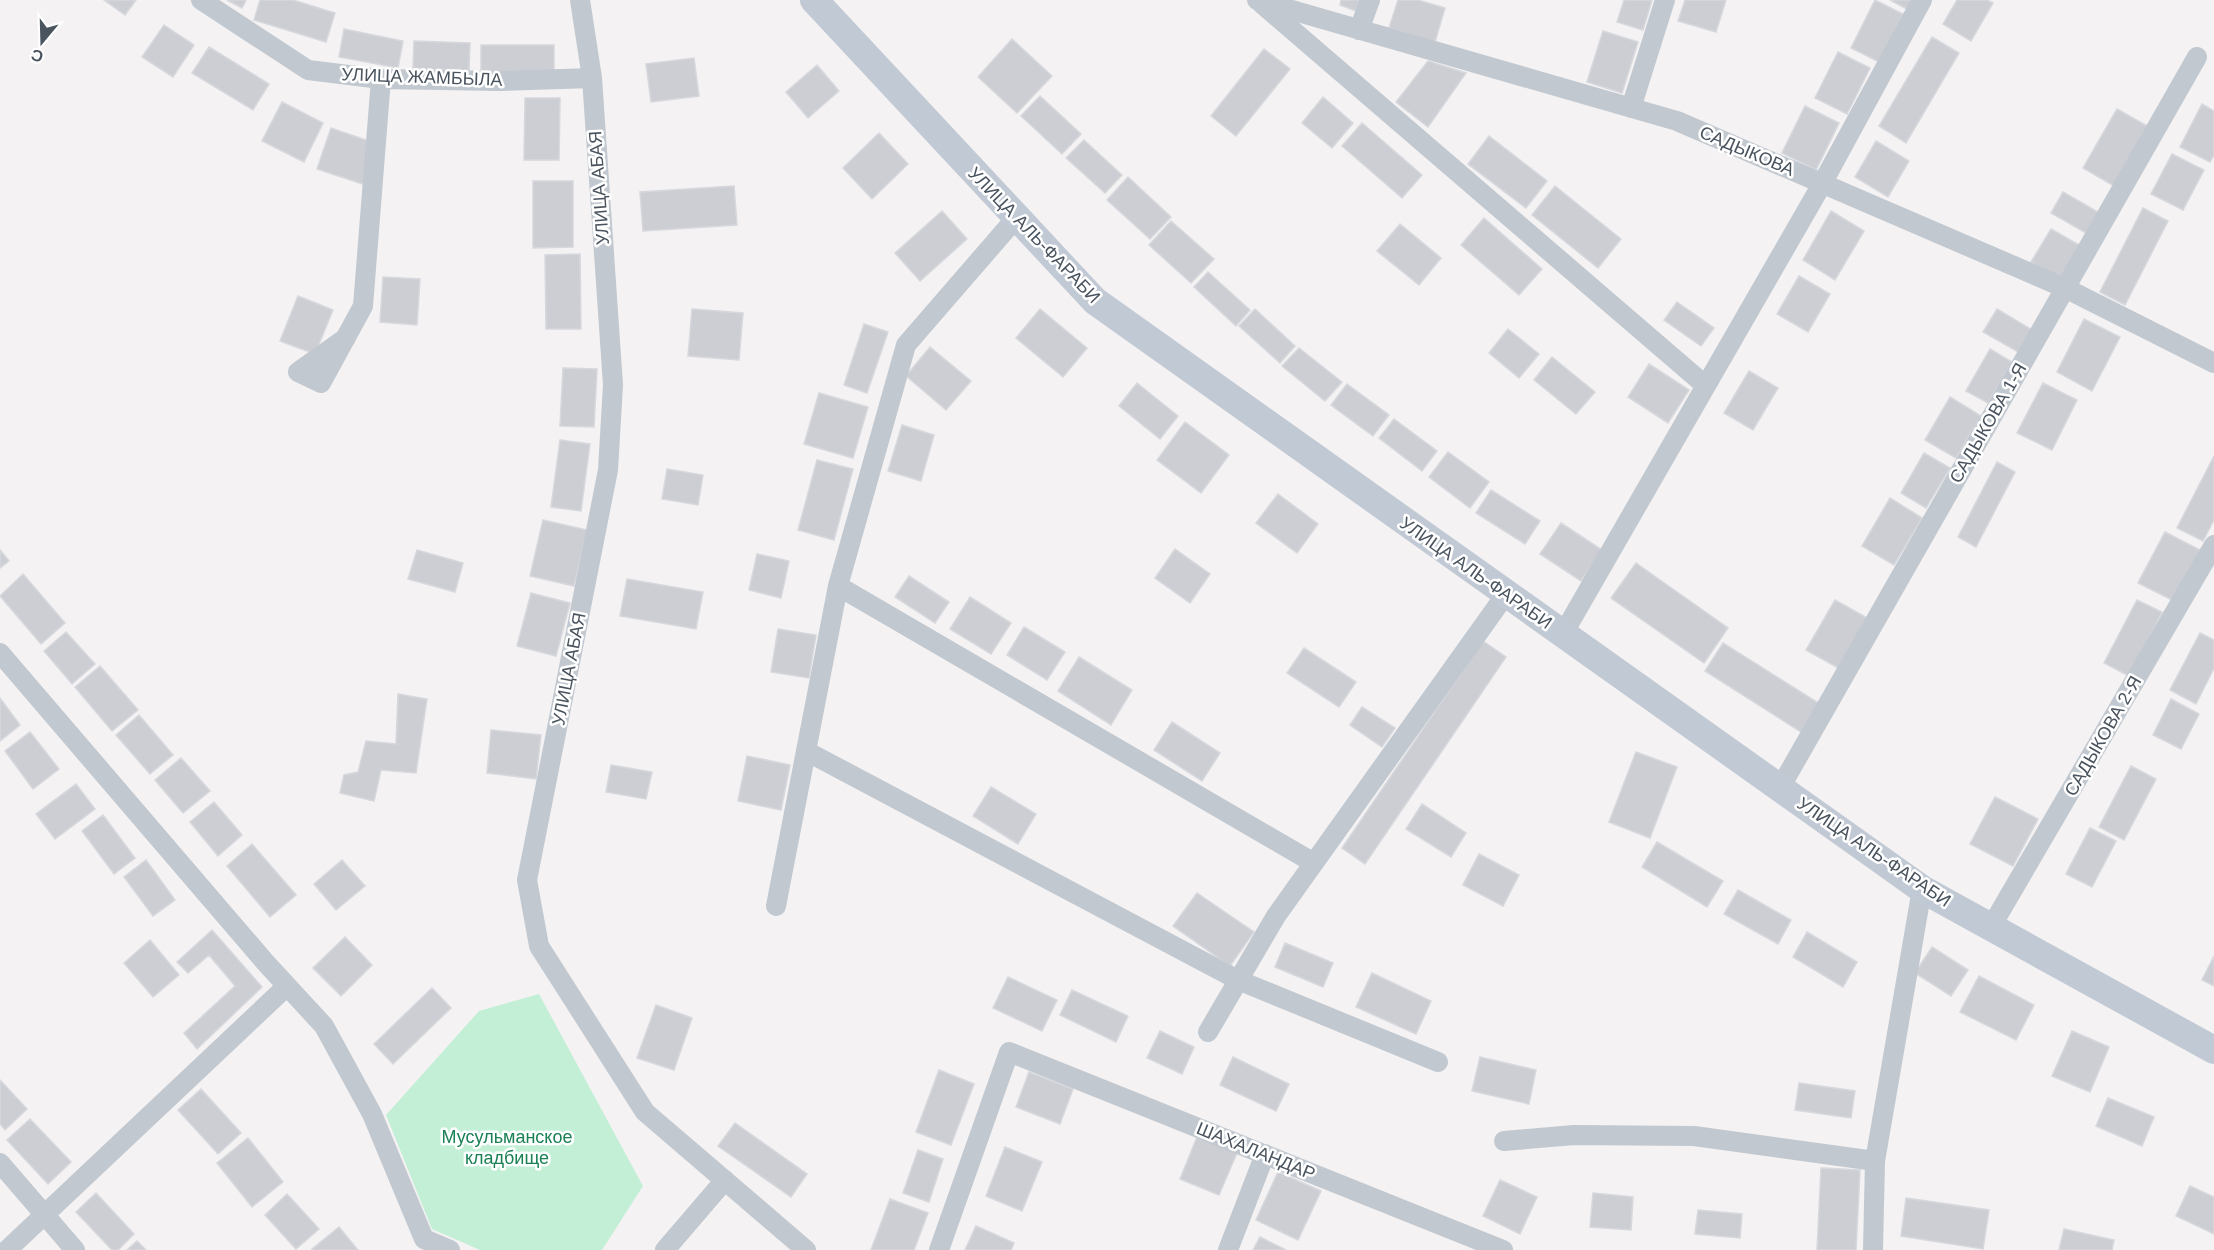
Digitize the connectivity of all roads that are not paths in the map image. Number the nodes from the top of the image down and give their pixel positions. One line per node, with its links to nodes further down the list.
1 (201, 0): 11 (street, УЛИЦА ЖАМБЫЛА)
2 (580, 0): 10 (street, УЛИЦА АБАЯ)
3 (814, 0): 14 (main road, УЛИЦА АЛЬ-ФАРАБИ)
4 (1257, 0): 8 (street, САДЫКОВА); 18 (street)
5 (1370, 0): 8 (street)
6 (1665, 0): 12 (street)
7 (1922, 0): 13 (street)
8 (1359, 30): 12 (street, САДЫКОВА)
9 (2197, 57): 15 (street, САДЫКОВА 1-Я)
10 (591, 78): 11 (street, УЛИЦА ЖАМБЫЛА); 39 (street, УЛИЦА АБАЯ)
11 (381, 79): 16 (street)
12 (1631, 108): 13 (street, САДЫКОВА)
13 (1822, 184): 15 (street, САДЫКОВА); 18 (street)
14 (1016, 218): 20 (street); 21 (main road, УЛИЦА АЛЬ-ФАРАБИ)
15 (2065, 288): 17 (street, САДЫКОВА); 25 (street, САДЫКОВА 1-Я)
16 (346, 338)
17 (2214, 363)
18 (1706, 386): 22 (street)
19 (2214, 545): 29 (street, САДЫКОВА 2-Я)
20 (838, 586): 24 (street); 26 (street)
21 (1506, 594): 22 (main road, УЛИЦА АЛЬ-ФАРАБИ); 26 (street)
22 (1563, 634): 25 (main road, УЛИЦА АЛЬ-ФАРАБИ)
23 (0, 652): 31 (street)
24 (806, 751): 28 (street); 30 (street)
25 (1780, 788): 27 (main road, УЛИЦА АЛЬ-ФАРАБИ)
26 (1314, 863): 30 (street)
27 (1922, 889): 29 (main road, УЛИЦА АЛЬ-ФАРАБИ); 37 (street)
28 (776, 906)
29 (1991, 927): 33 (main road, УЛИЦА АЛЬ-ФАРАБИ)
30 (1238, 980): 32 (street); 34 (street)
31 (288, 986): 40 (street); 43 (street)
32 (1208, 1032)
33 (2213, 1047)
34 (1438, 1062)
35 (1504, 1141): 37 (street)
36 (1265, 1155): 46 (street, ШАХАЛАНДАР); 47 (street); 48 (street, ШАХАЛАНДАР)
37 (1875, 1161): 49 (street)
38 (0, 1163): 40 (street)
39 (725, 1180): 44 (street); 45 (street, УЛИЦА АБАЯ)
40 (44, 1215): 41 (street); 42 (street)
41 (8, 1250)
42 (75, 1250)
43 (450, 1250)
44 (665, 1250)
45 (806, 1250)
46 (939, 1250)
47 (1228, 1250)
48 (1503, 1250)
49 (1874, 1250)

